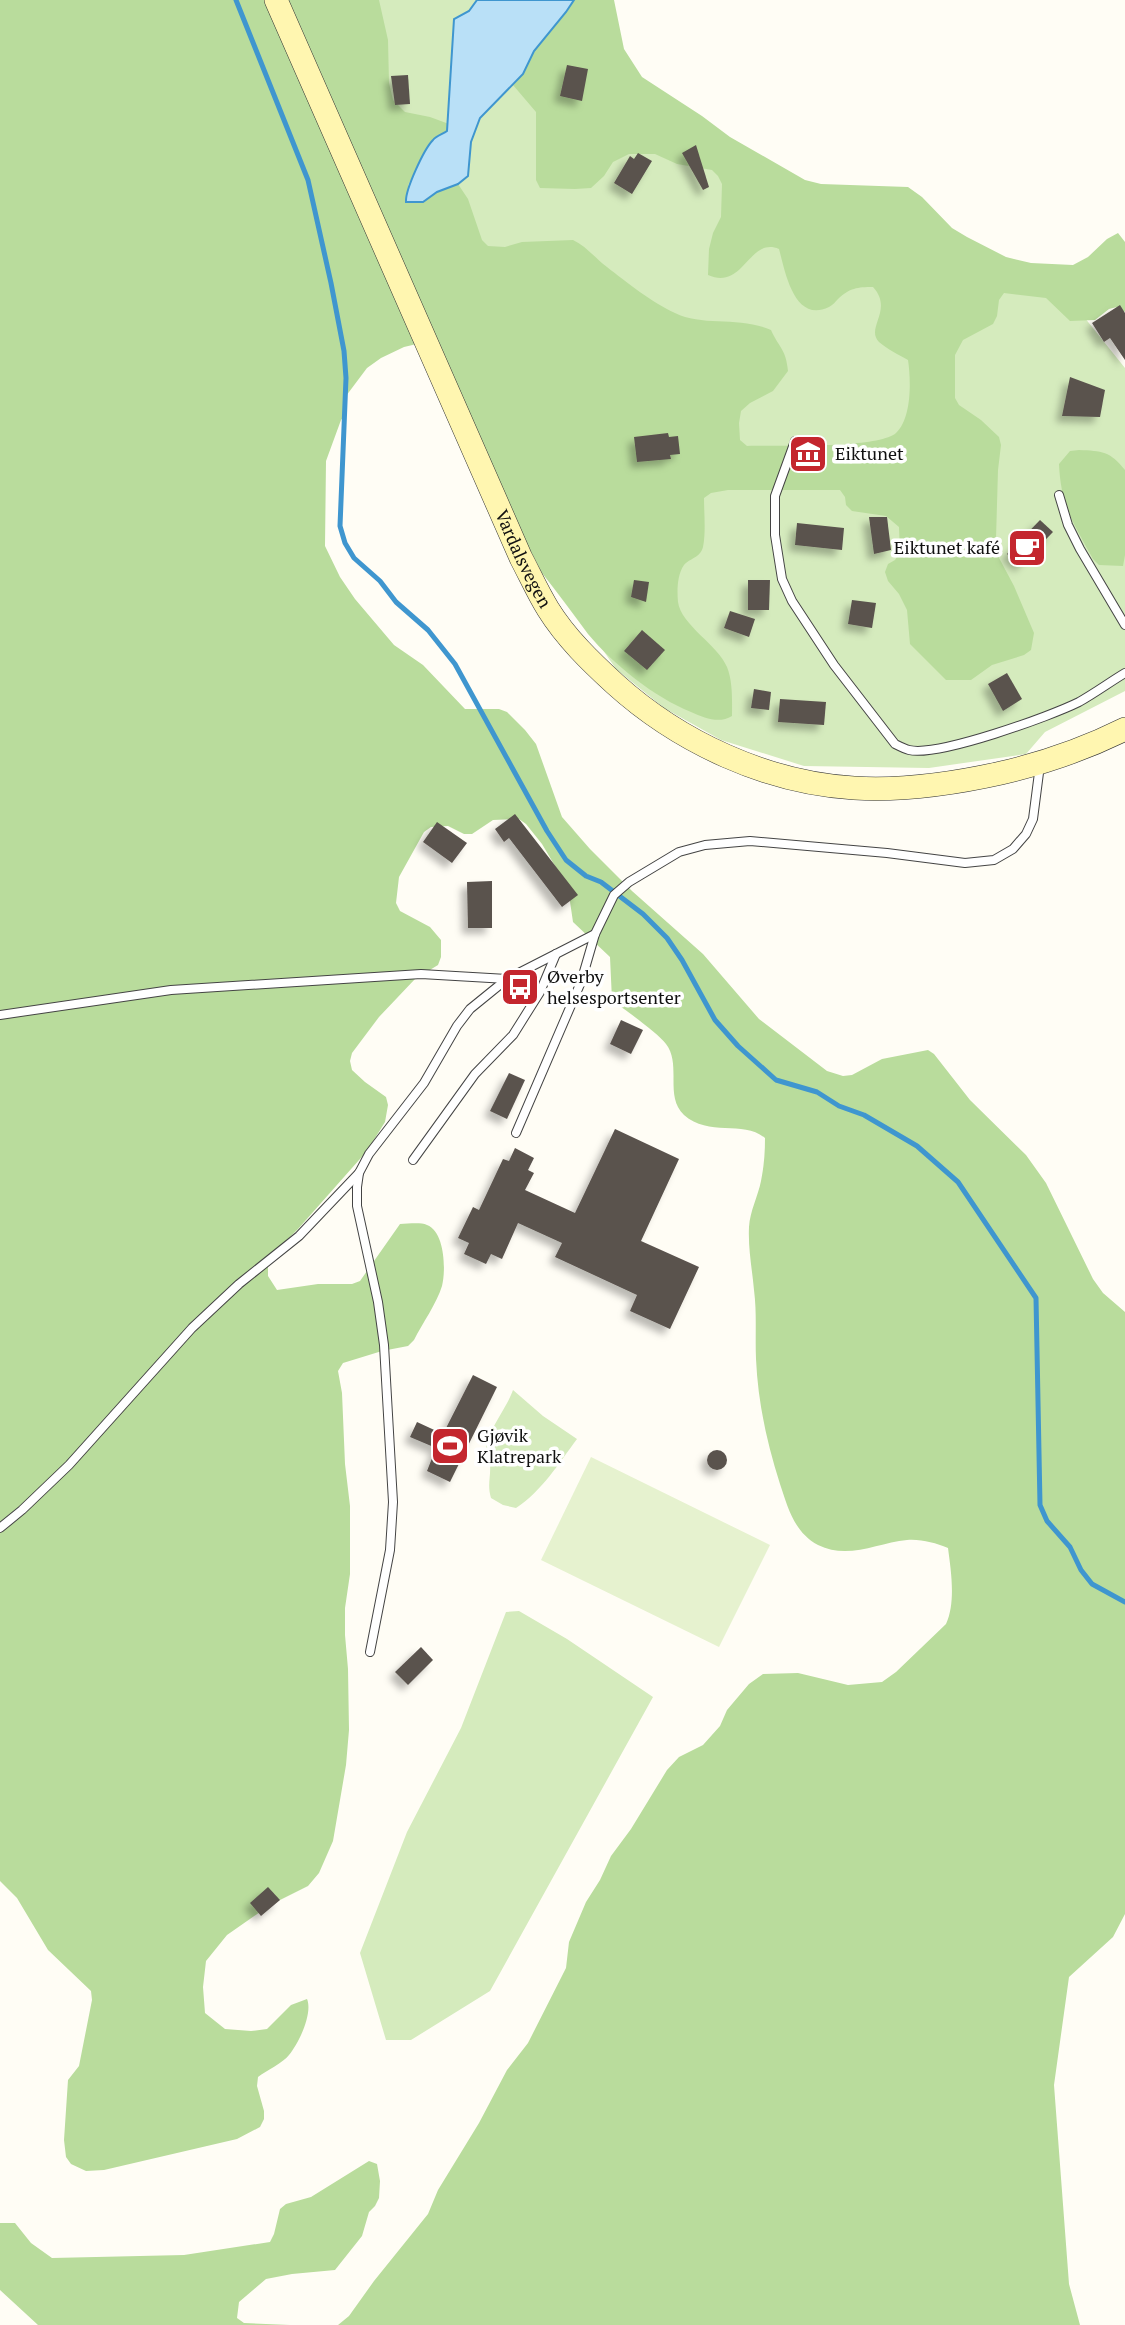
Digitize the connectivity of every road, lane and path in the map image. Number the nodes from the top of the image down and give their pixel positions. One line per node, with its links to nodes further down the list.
1 (276, 0): 7 (main road, Vardalsvegen)
2 (795, 441): 5 (lane)
3 (1059, 495): 4 (lane)
4 (1125, 625)
5 (1125, 673)
6 (1125, 729): 7 (main road, Vardalsvegen)
7 (1040, 762): 8 (lane)
8 (595, 934): 9 (lane); 12 (lane)
9 (556, 954): 10 (lane); 13 (lane)
10 (507, 979): 11 (lane); 14 (lane)
11 (0, 1015)
12 (516, 1133)
13 (413, 1160)
14 (359, 1173): 15 (lane); 16 (lane)
15 (0, 1528)
16 (370, 1652)

